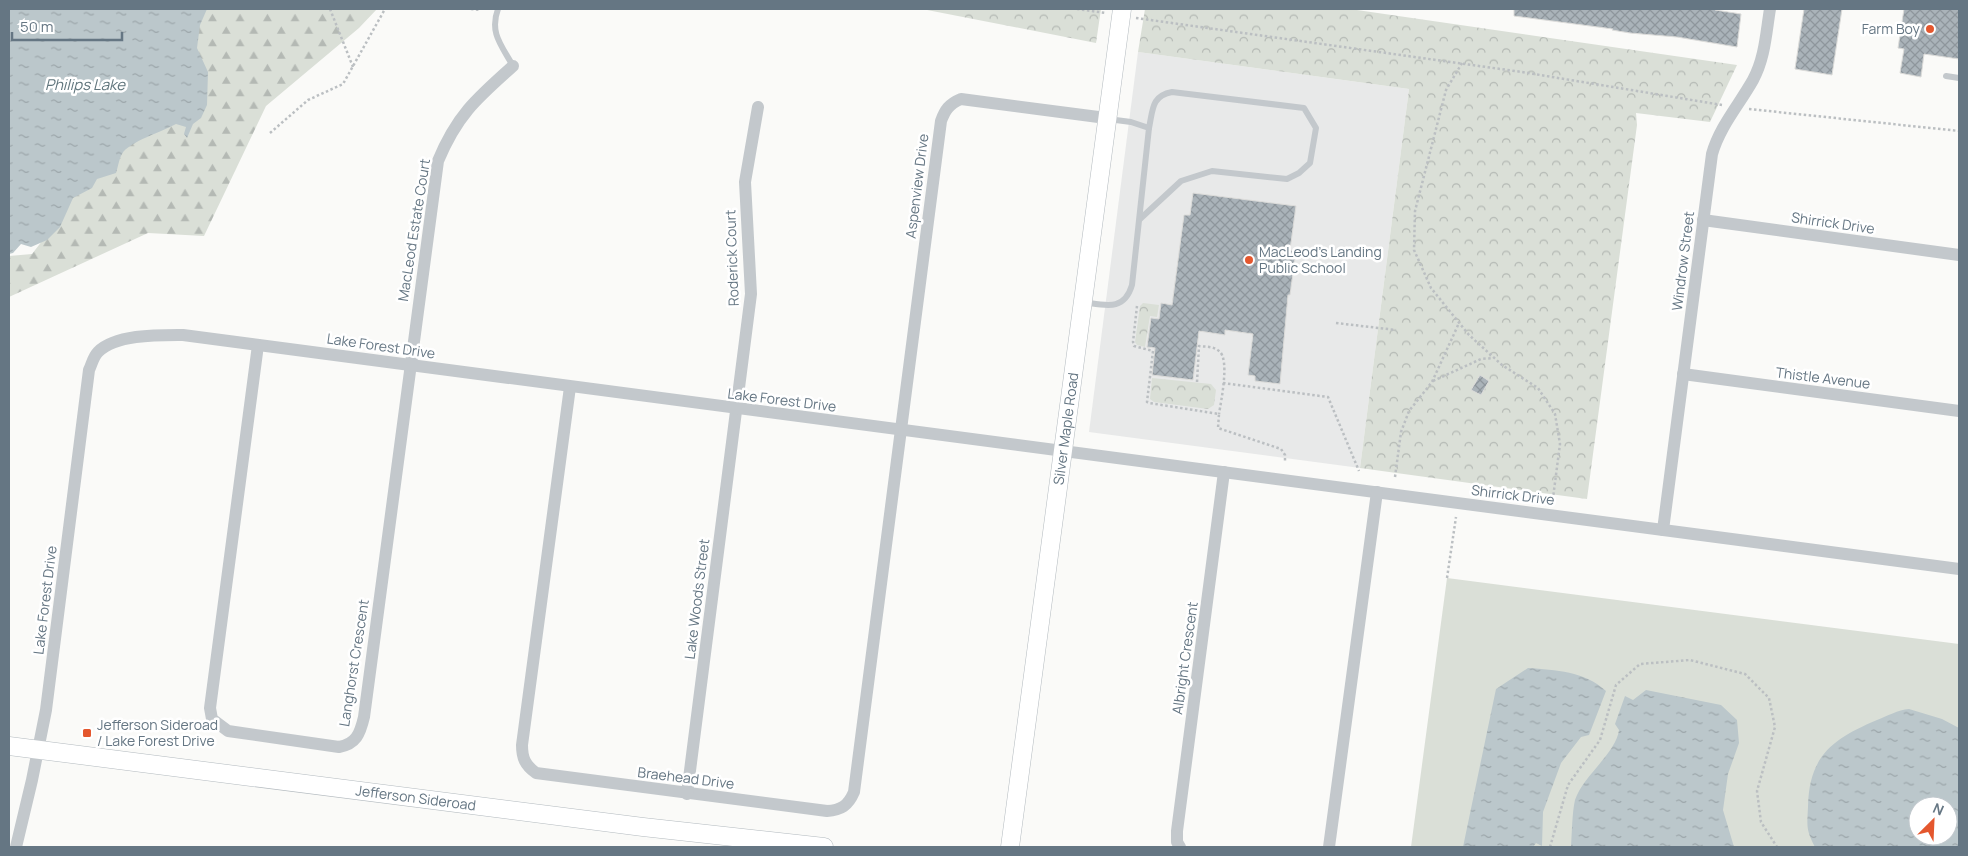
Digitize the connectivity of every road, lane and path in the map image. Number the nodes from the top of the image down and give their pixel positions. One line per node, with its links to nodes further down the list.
1 (330, 9): 11 (path)
2 (385, 9): 11 (path)
3 (471, 9): 7 (path)
4 (498, 9): 10 (lane)
5 (1078, 9): 8 (path)
6 (1770, 9): 14 (street, Windrow Street)
7 (480, 10)
8 (1121, 12): 9 (path); 16 (street, Silver Maple Road)
9 (1462, 63): 14 (path); 26 (path)
10 (513, 66): 30 (street, MacLeod Estate Court)
11 (353, 67): 19 (path)
12 (1946, 76): 13 (lane)
13 (1959, 78)
14 (1735, 106): 18 (path); 21 (street, Windrow Street)
15 (758, 107): 36 (street, Roderick Court)
16 (1106, 118): 17 (lane); 23 (street, Silver Maple Road); 39 (street, Aspenview Drive)
17 (1149, 128): 20 (lane); 20 (lane)
18 (1959, 131)
19 (270, 133)
20 (1140, 219): 23 (lane)
21 (1703, 220): 22 (street, Shirrick Drive); 31 (street, Windrow Street)
22 (1959, 255)
23 (1082, 302): 40 (street, Silver Maple Road)
24 (1138, 306): 38 (path)
25 (1336, 323): 27 (path)
26 (1459, 323): 29 (path); 33 (path)
27 (1396, 330)
28 (258, 345): 30 (street, Lake Forest Drive); 30 (street, Langhorst Crescent); 52 (street, Lake Forest Drive)
29 (1493, 358): 33 (path); 46 (path)
30 (410, 365): 35 (street, Lake Forest Drive)
31 (1683, 374): 37 (street, Thistle Avenue); 48 (street, Windrow Street)
32 (1197, 382): 34 (path)
33 (1432, 382): 44 (path)
34 (1223, 383): 38 (path); 42 (path)
35 (570, 386): 36 (street, Lake Forest Drive); 53 (street, Braehead Drive)
36 (737, 409): 39 (street, Lake Forest Drive); 53 (street, Lake Woods Street)
37 (1959, 410)
38 (1219, 414): 41 (path)
39 (902, 430): 40 (street, Lake Forest Drive); 53 (street, Braehead Drive)
40 (1062, 451): 43 (street, Shirrick Drive); 56 (street, Silver Maple Road)
41 (1285, 462)
42 (1359, 471)
43 (1224, 472): 45 (street, Shirrick Drive); 57 (street, Albright Crescent)
44 (1395, 477)
45 (1377, 492): 47 (street, Shirrick Drive); 58 (street)
46 (1553, 498)
47 (1458, 503): 48 (street, Shirrick Drive); 50 (path)
48 (1663, 530): 49 (street, Shirrick Drive)
49 (1959, 569)
50 (1446, 578)
51 (9, 746): 52 (street, Jefferson Sideroad)
52 (38, 750): 54 (street, Lake Forest Drive); 55 (street, Jefferson Sideroad)
53 (687, 794)
54 (16, 847)
55 (824, 847)
56 (1010, 847)
57 (1180, 847)
58 (1330, 847)
59 (1550, 847): 60 (path)
60 (1777, 847)

